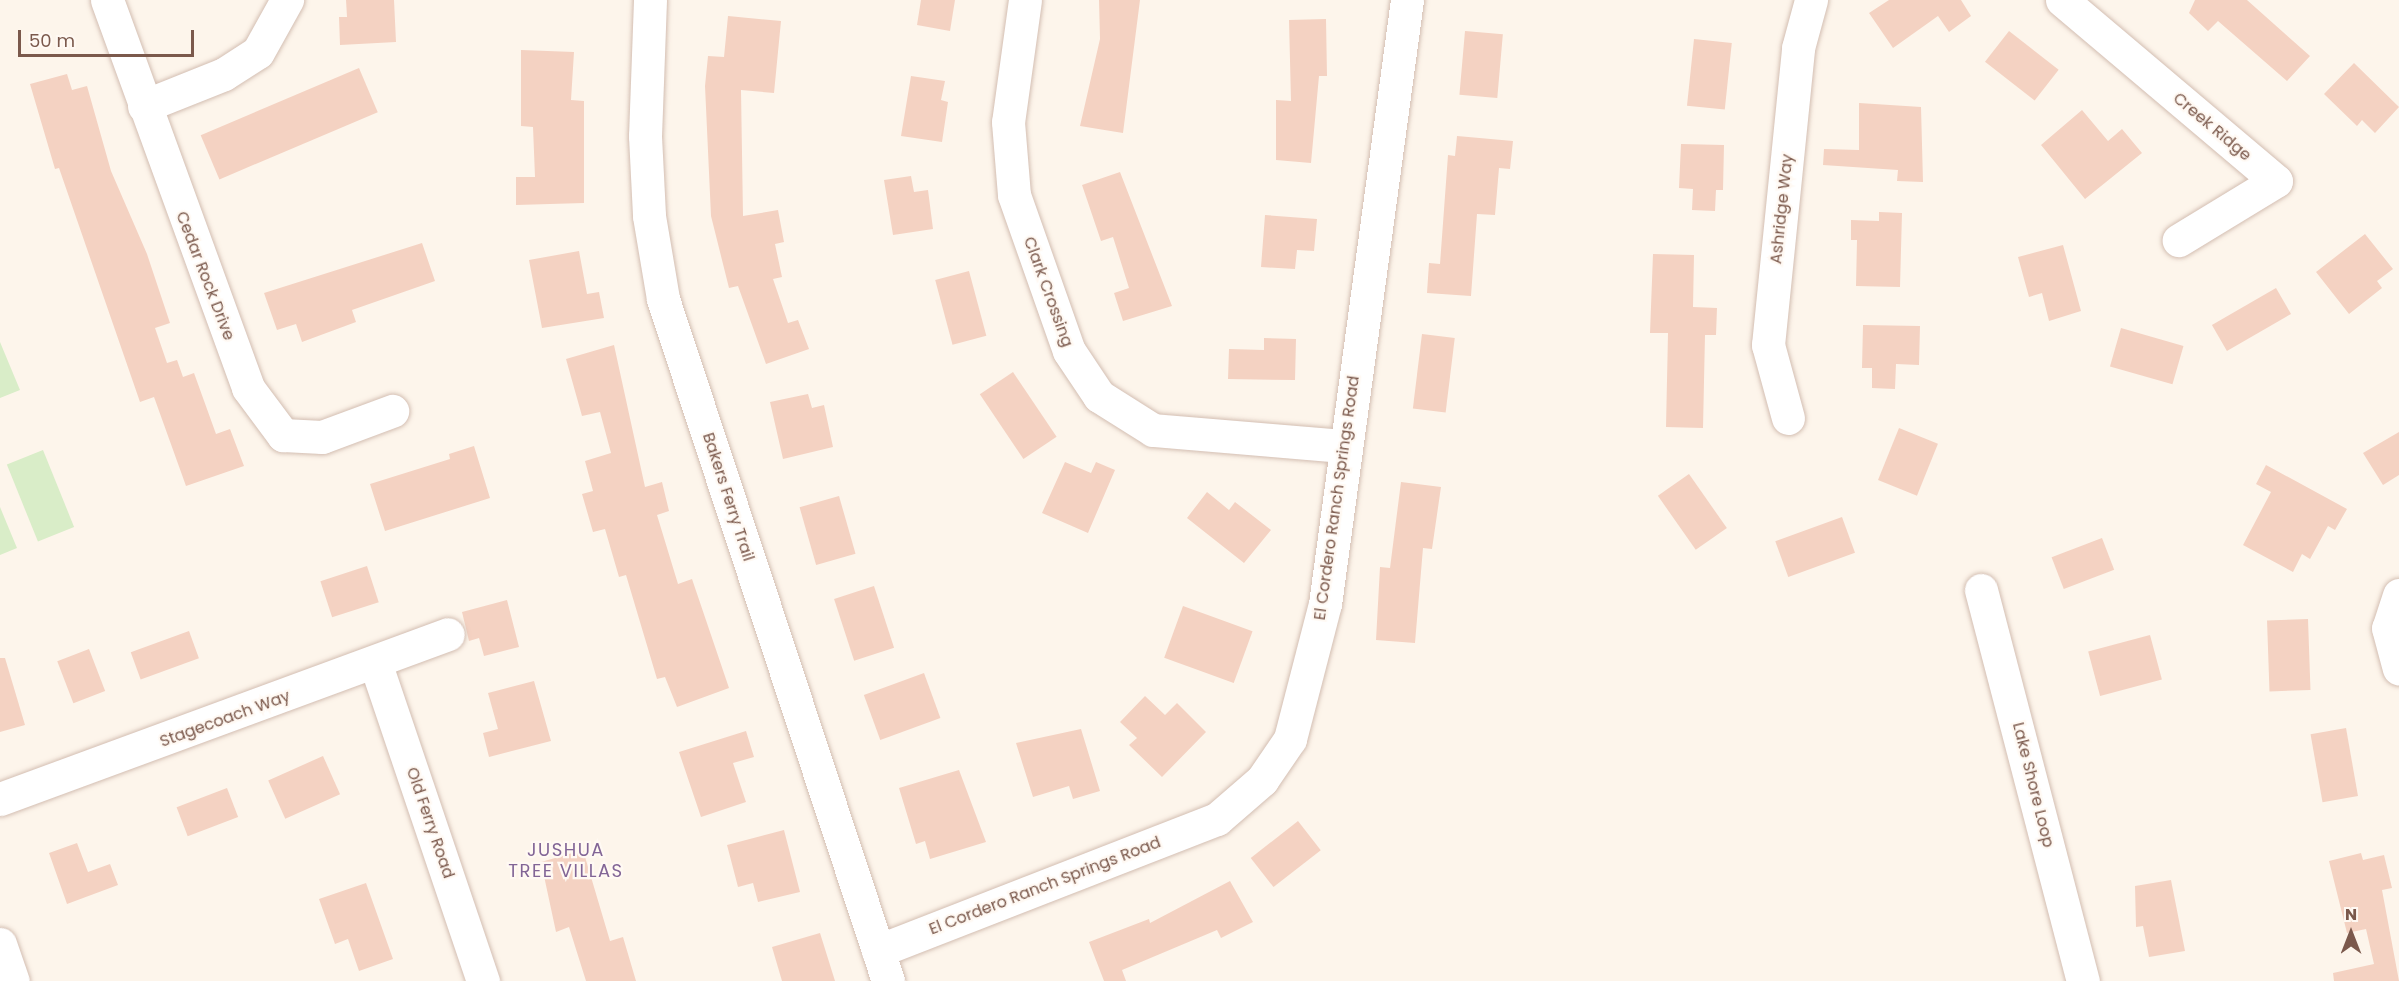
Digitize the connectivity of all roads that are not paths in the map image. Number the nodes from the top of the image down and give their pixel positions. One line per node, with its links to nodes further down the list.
1 (107, 0): 8 (street, Cedar Rock Drive)
2 (287, 0): 8 (street)
3 (650, 0): 20 (street, Bakers Ferry Trail)
4 (1026, 0): 12 (street, Clark Crossing)
5 (1407, 0): 12 (street, El Cordero Ranch Springs Road)
6 (1811, 0): 11 (street, Ashridge Way)
7 (2062, 0): 9 (street, Creek Ridge)
8 (144, 106): 10 (street, Cedar Rock Drive)
9 (2179, 240)
10 (392, 411)
11 (1788, 418)
12 (1344, 446): 20 (street, El Cordero Ranch Springs Road)
13 (1981, 590): 23 (street, Lake Shore Loop)
14 (2399, 596): 17 (street)
15 (448, 634): 16 (street, Stagecoach Way)
16 (376, 665): 18 (street, Stagecoach Way); 22 (street, Old Ferry Road)
17 (2399, 669)
18 (0, 799)
19 (0, 944): 21 (street)
20 (883, 966)
21 (13, 981)
22 (483, 981)
23 (2083, 981)

